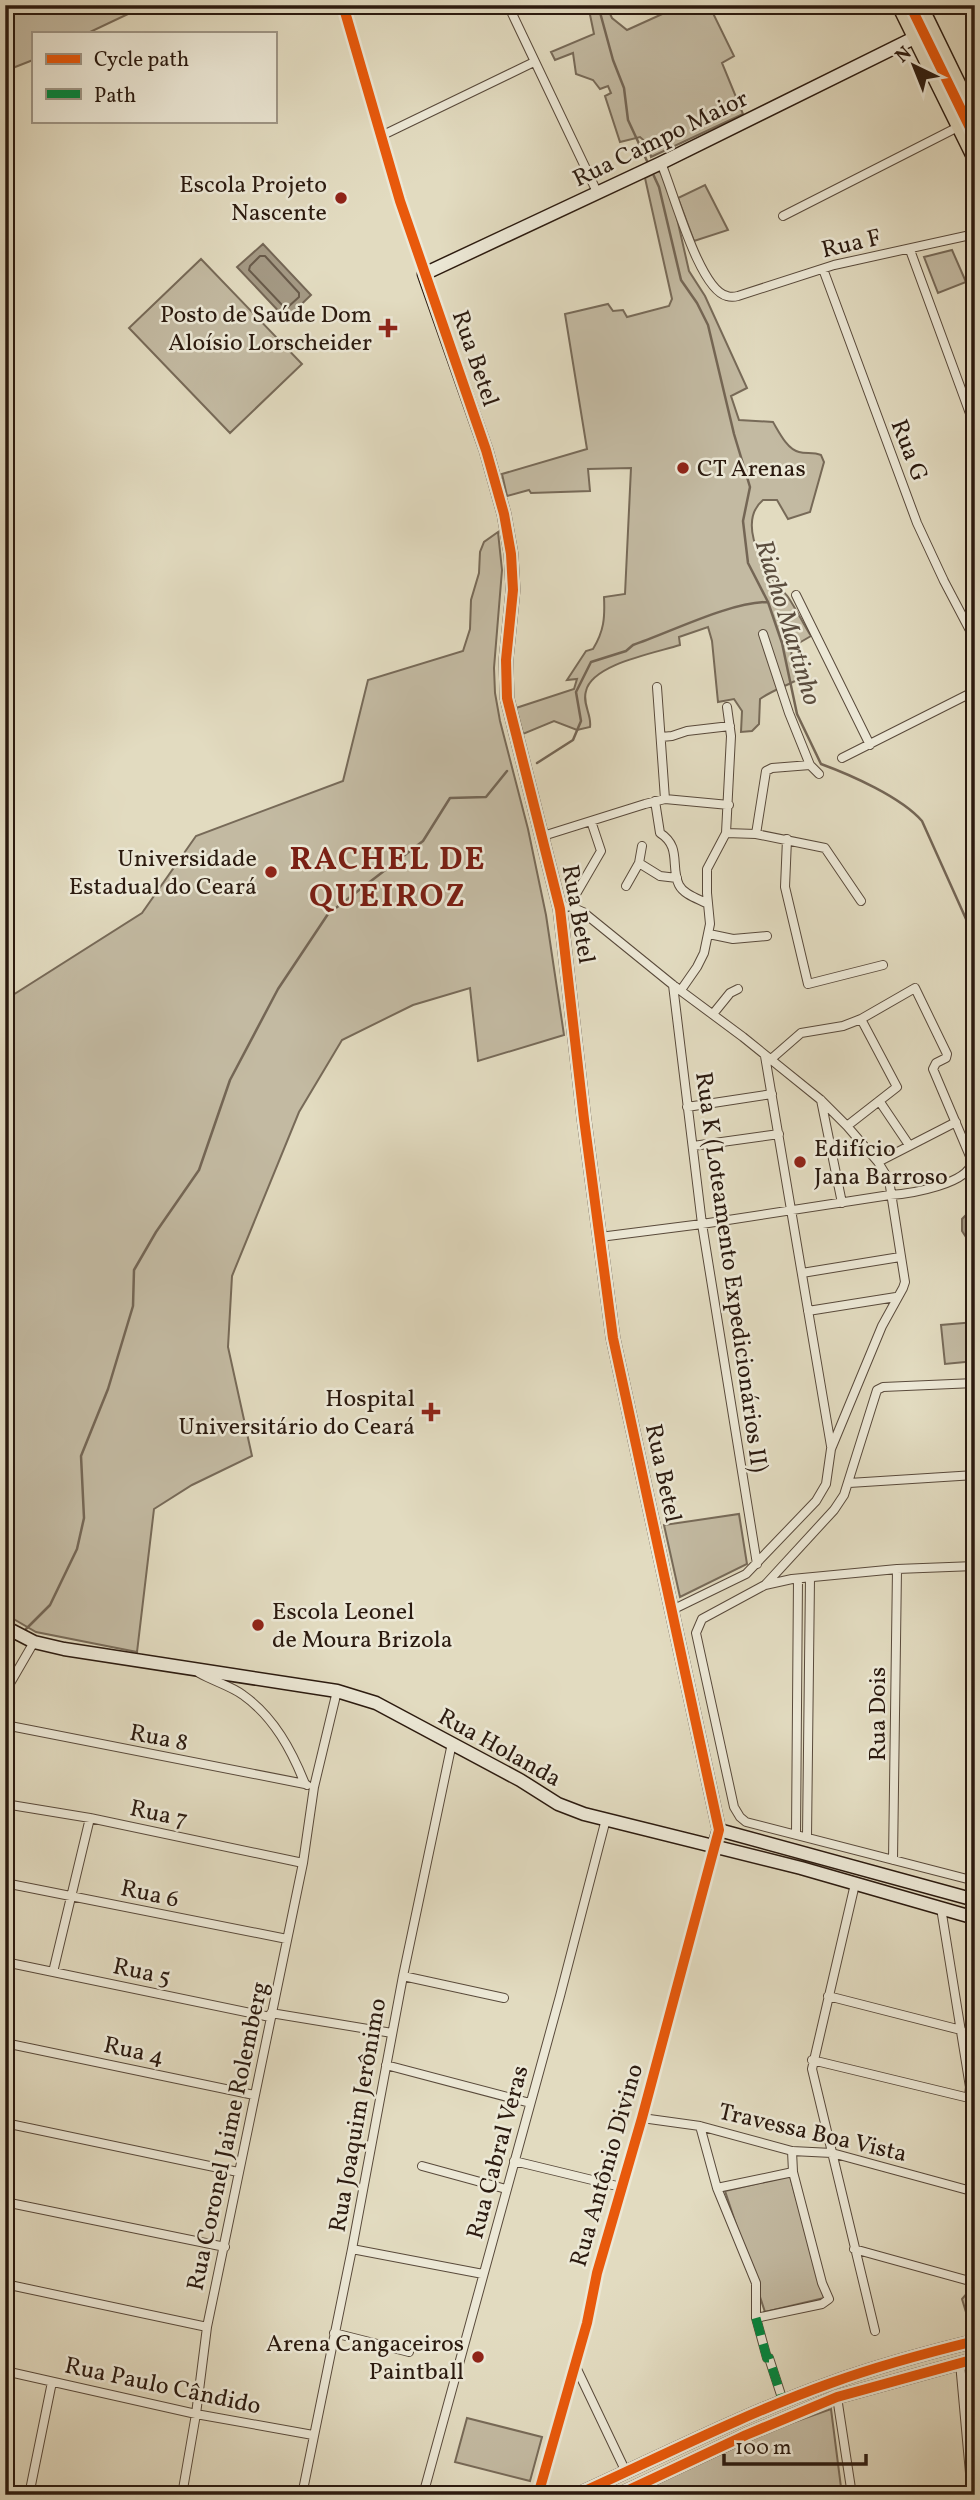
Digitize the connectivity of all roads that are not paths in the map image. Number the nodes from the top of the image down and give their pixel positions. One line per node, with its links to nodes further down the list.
1 (343, 5): 9 (street, Rua Betel)
2 (508, 5): 6 (street)
3 (898, 5): 5 (main road)
4 (921, 5): 7 (main road)
5 (914, 38): 8 (main road); 11 (street, Rua Campo Maior)
6 (534, 62): 9 (street); 12 (street)
7 (973, 108)
8 (958, 127): 10 (main road); 13 (street)
9 (381, 136): 17 (street, Rua Betel)
10 (975, 161)
11 (660, 163): 12 (street, Rua Campo Maior); 16 (street, Rua F)
12 (597, 192): 17 (street, Rua Campo Maior)
13 (783, 216)
14 (975, 234): 15 (street, Rua F)
15 (910, 250): 16 (street, Rua F); 18 (street)
16 (823, 269): 21 (street, Rua G)
17 (424, 274): 37 (street, Rua Betel)
18 (975, 427)
19 (796, 595): 27 (street)
20 (763, 634): 29 (street)
21 (975, 640)
22 (657, 687): 26 (street)
23 (975, 691): 27 (street)
24 (727, 707): 25 (street)
25 (730, 726): 26 (street); 33 (street)
26 (661, 737): 31 (street)
27 (870, 745): 28 (street)
28 (842, 758)
29 (810, 765): 30 (street); 36 (street)
30 (819, 774)
31 (666, 799): 32 (street); 33 (street)
32 (655, 802): 34 (street); 41 (street)
33 (729, 805): 35 (street)
34 (591, 821): 37 (street); 45 (street)
35 (726, 833): 36 (street); 44 (street)
36 (756, 834): 38 (street)
37 (543, 836): 45 (street, Rua Betel)
38 (787, 839): 43 (street); 48 (street)
39 (642, 846): 40 (street)
40 (639, 863): 41 (street); 42 (street)
41 (677, 878): 44 (street)
42 (626, 887)
43 (861, 901)
44 (708, 904): 46 (street)
45 (565, 907): 49 (street); 69 (street, Rua Betel)
46 (709, 934): 47 (street); 51 (street)
47 (767, 936)
48 (883, 965)
49 (673, 985): 51 (street); 58 (street, Rua K (Loteamento Expedicionários II))
50 (738, 989): 52 (street)
51 (681, 990): 52 (street)
52 (713, 1014): 54 (street)
53 (861, 1019): 54 (street); 57 (street); 59 (street)
54 (768, 1058): 55 (street); 56 (street)
55 (772, 1094): 58 (street); 61 (street)
56 (821, 1100): 60 (street); 66 (street)
57 (880, 1102): 60 (street); 62 (street)
58 (687, 1107): 63 (street, Rua K (Loteamento Expedicionários II))
59 (956, 1122): 62 (street); 65 (street)
60 (847, 1126): 64 (street)
61 (779, 1134): 63 (street); 67 (street)
62 (909, 1145): 64 (street)
63 (693, 1146): 68 (street, Rua K (Loteamento Expedicionários II))
64 (878, 1162): 65 (street)
65 (890, 1195): 66 (street); 70 (street)
66 (842, 1203): 67 (street)
67 (792, 1211): 68 (street); 71 (street)
68 (702, 1224): 69 (street); 79 (street, Rua K (Loteamento Expedicionários II))
69 (600, 1237): 85 (street, Rua Betel)
70 (900, 1257): 71 (street); 72 (street)
71 (802, 1273): 73 (street)
72 (896, 1297): 73 (street); 75 (street)
73 (808, 1311): 75 (street)
74 (975, 1383): 77 (street)
75 (831, 1449): 79 (street)
76 (975, 1475): 77 (street)
77 (849, 1483): 78 (street)
78 (790, 1556): 83 (street); 84 (street)
79 (757, 1564): 85 (street)
80 (975, 1566): 81 (street)
81 (897, 1570): 82 (street); 101 (street, Rua Dois)
82 (810, 1578): 83 (street); 99 (street)
83 (795, 1579): 84 (street); 98 (street)
84 (765, 1585): 98 (street)
85 (672, 1610): 97 (street, Rua Betel)
86 (5, 1627): 87 (street, Rua Holanda)
87 (34, 1642): 88 (street, Rua Holanda); 90 (street)
88 (193, 1669): 89 (street, Rua Holanda); 93 (street)
89 (337, 1691): 92 (street, Rua Holanda); 93 (street, Rua Coronel Jaime Rolemberg)
90 (5, 1692)
91 (5, 1725): 93 (street, Rua 8)
92 (452, 1743): 96 (street, Rua Holanda); 113 (street, Rua Joaquim Jerônimo)
93 (309, 1785): 102 (street, Rua Coronel Jaime Rolemberg)
94 (5, 1804): 95 (street, Rua 7)
95 (90, 1818): 102 (street, Rua 7); 106 (street)
96 (606, 1819): 100 (street, Rua Holanda); 123 (street, Rua Cabral Veras)
97 (719, 1830): 100 (street, Rua Betel); 107 (street)
98 (796, 1834): 99 (street)
99 (807, 1837): 101 (street)
100 (714, 1846): 105 (street, Rua Holanda); 124 (street, Rua Antônio Divino)
101 (893, 1860): 103 (street)
102 (303, 1863): 110 (street, Rua Coronel Jaime Rolemberg)
103 (975, 1881)
104 (5, 1883): 106 (street, Rua 6)
105 (855, 1884): 108 (street, Rua Holanda); 114 (street)
106 (70, 1896): 110 (street, Rua 6); 112 (street)
107 (975, 1900)
108 (941, 1908): 109 (street, Rua Holanda); 117 (street)
109 (975, 1917)
110 (287, 1940): 116 (street, Rua Coronel Jaime Rolemberg)
111 (5, 1962): 112 (street, Rua 5)
112 (53, 1972): 116 (street, Rua 5)
113 (402, 1976): 115 (street); 118 (street, Rua Joaquim Jerônimo)
114 (828, 1996): 117 (street); 120 (street)
115 (505, 1997)
116 (271, 2015): 118 (street, Rua 5); 122 (street, Rua Coronel Jaime Rolemberg)
117 (961, 2030): 120 (street)
118 (392, 2034): 121 (street, Rua Joaquim Jerônimo)
119 (5, 2043): 122 (street, Rua 4)
120 (812, 2060): 128 (street)
121 (386, 2065): 123 (street); 139 (street, Rua Joaquim Jerônimo)
122 (254, 2095): 131 (street, Rua Coronel Jaime Rolemberg)
123 (530, 2104): 129 (street, Rua Cabral Veras)
124 (642, 2118): 126 (street, Travessa Boa Vista); 133 (street, Rua Antônio Divino)
125 (5, 2123): 131 (street)
126 (700, 2126): 127 (street, Travessa Boa Vista); 134 (street)
127 (792, 2151): 128 (street, Travessa Boa Vista); 132 (street)
128 (832, 2153): 136 (street, Travessa Boa Vista); 140 (street)
129 (514, 2161): 133 (street); 135 (street, Rua Cabral Veras)
130 (422, 2166): 135 (street)
131 (238, 2172): 138 (street, Rua Coronel Jaime Rolemberg)
132 (793, 2172): 134 (street); 144 (street)
133 (621, 2187): 152 (street, Rua Antônio Divino)
134 (717, 2188): 144 (street)
135 (506, 2189): 141 (street, Rua Cabral Veras)
136 (975, 2192)
137 (5, 2202): 138 (street)
138 (225, 2248): 145 (street, Rua Coronel Jaime Rolemberg)
139 (352, 2249): 141 (street); 147 (street, Rua Joaquim Jerônimo)
140 (855, 2249): 142 (street); 146 (street)
141 (483, 2274): 168 (street, Rua Cabral Veras)
142 (966, 2280)
143 (5, 2284): 145 (street)
144 (756, 2318): 158 (street)
145 (207, 2327): 159 (street, Rua Coronel Jaime Rolemberg)
146 (875, 2331)
147 (334, 2333): 149 (street); 160 (street, Rua Joaquim Jerônimo)
148 (975, 2341): 153 (street)
149 (409, 2352)
150 (975, 2359): 151 (street)
151 (960, 2363): 156 (street); 173 (street)
152 (575, 2365): 163 (street); 169 (street, Rua Antônio Divino)
153 (880, 2367): 156 (street); 158 (street)
154 (5, 2371): 155 (street, Rua Paulo Cândido)
155 (52, 2382): 159 (street, Rua Paulo Cândido); 165 (street)
156 (883, 2383): 157 (street)
157 (837, 2397): 162 (street); 172 (street)
158 (783, 2401): 161 (street)
159 (197, 2414): 160 (street, Rua Paulo Cândido); 166 (street, Rua Coronel Jaime Rolemberg)
160 (313, 2435): 167 (street, Rua Joaquim Jerônimo)
161 (697, 2440): 162 (street); 163 (street)
162 (704, 2455): 164 (street)
163 (626, 2472): 170 (street)
164 (635, 2491): 171 (street)
165 (29, 2495)
166 (182, 2495)
167 (302, 2495)
168 (423, 2495)
169 (538, 2495)
170 (576, 2495)
171 (618, 2495)
172 (852, 2495)
173 (972, 2495)

